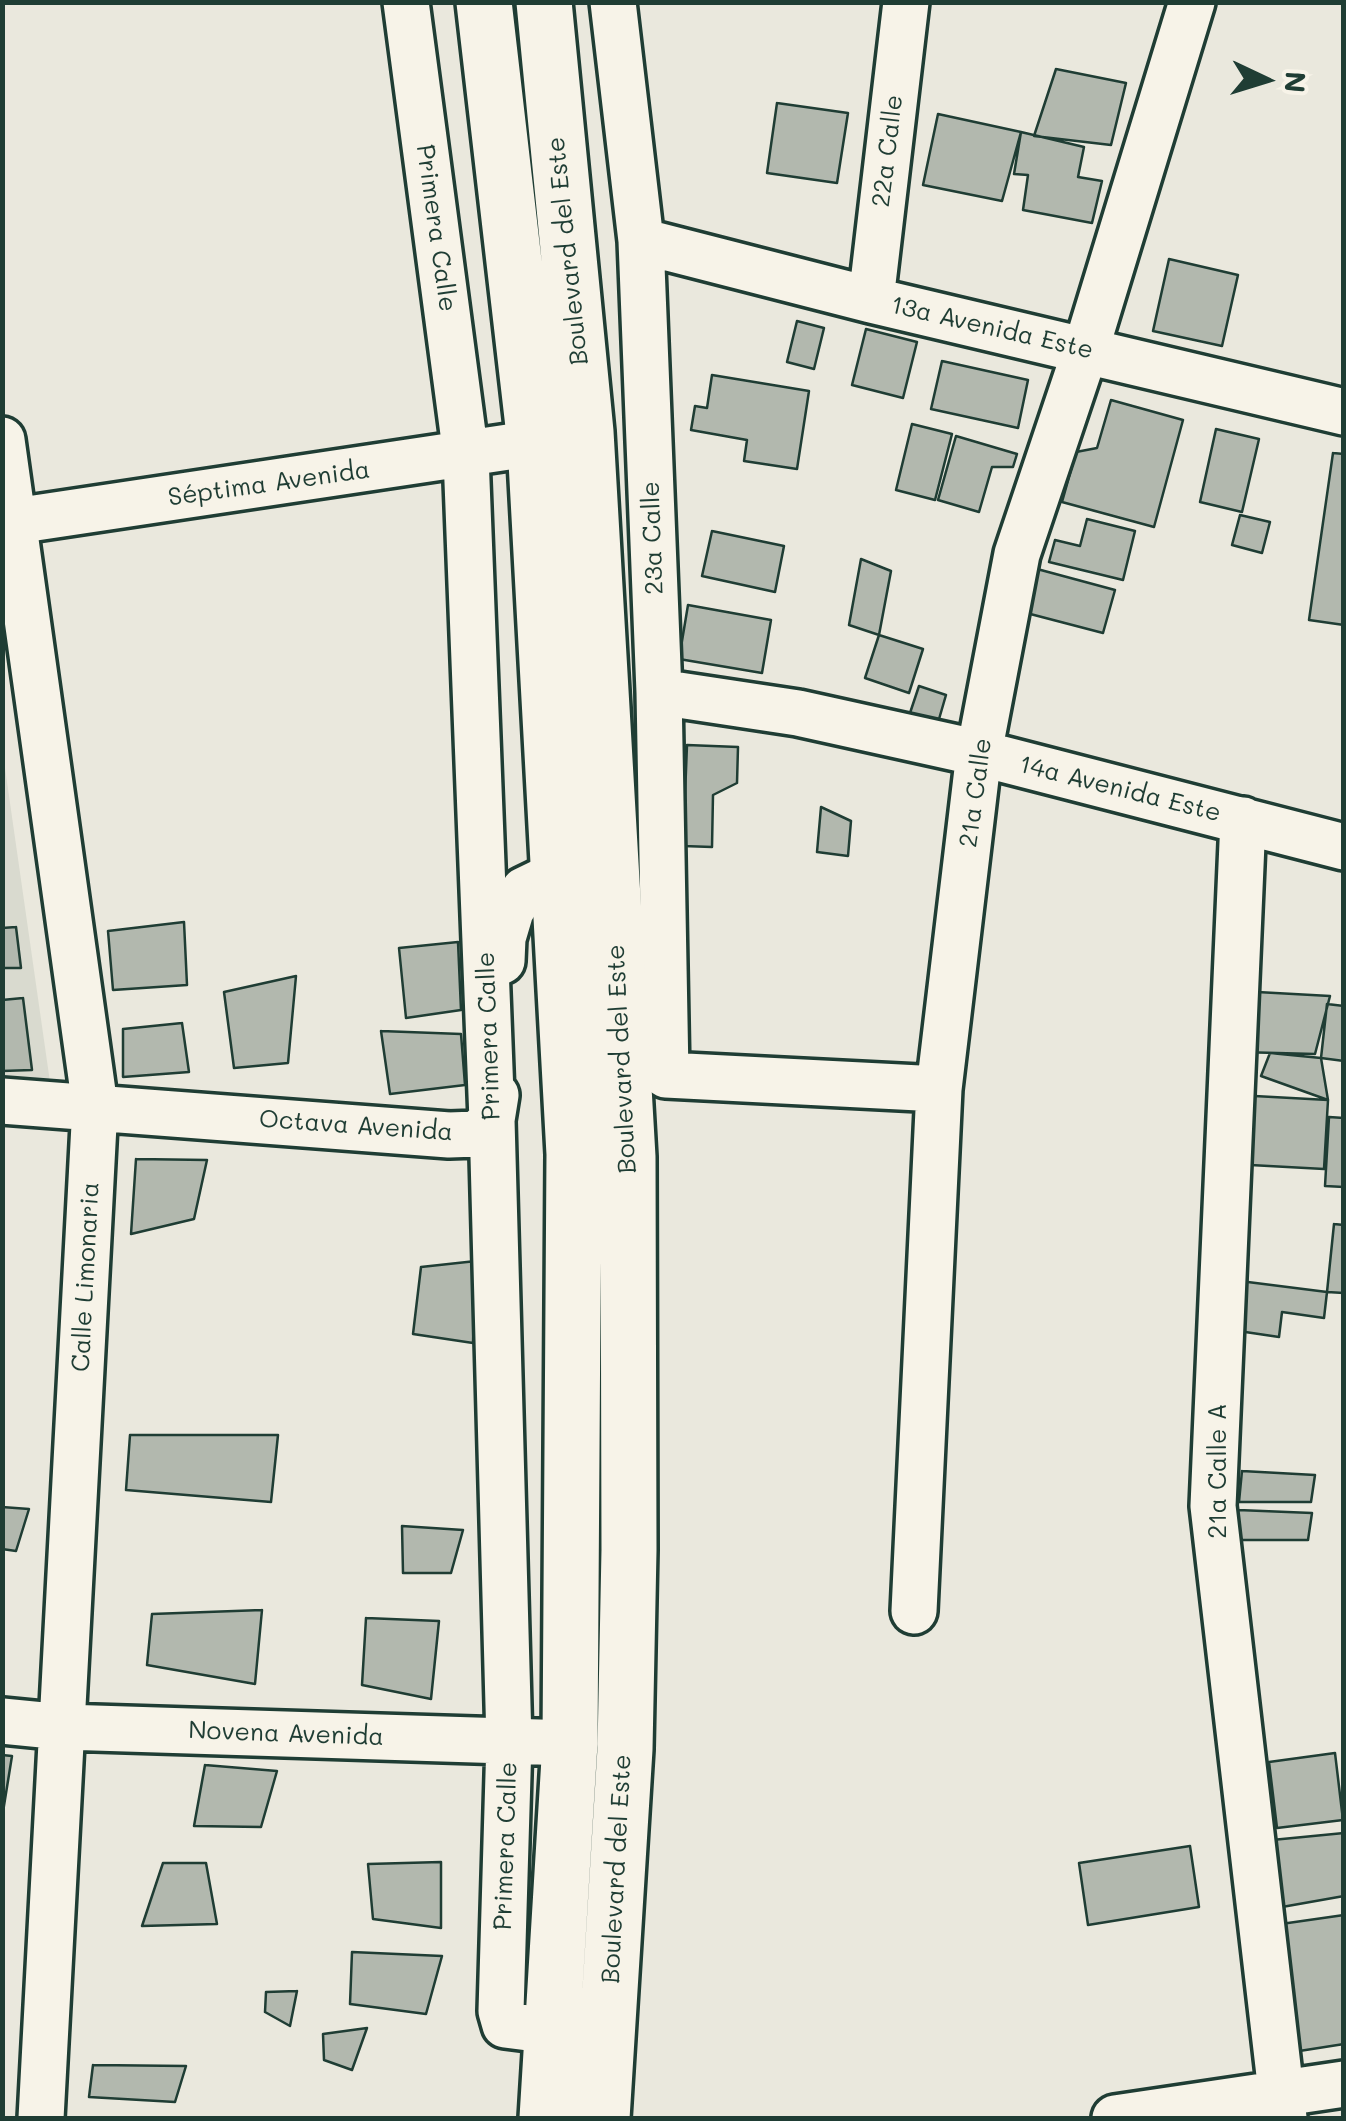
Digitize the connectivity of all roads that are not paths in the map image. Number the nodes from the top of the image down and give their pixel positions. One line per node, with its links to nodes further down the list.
1 (406, 2): 13 (street, Primera Calle)
2 (484, 2): 12 (main road)
3 (544, 2): 34 (main road, Boulevard del Este)
4 (613, 2): 7 (street, 23a Calle)
5 (906, 2): 8 (street, 22a Calle)
6 (1192, 2): 9 (street, 21a Calle)
7 (641, 242): 8 (street, 13a Avenida Este); 15 (street, 23a Calle)
8 (871, 300): 9 (street, 13a Avenida Este)
9 (1086, 349): 10 (street, 13a Avenida Este); 16 (street, 21a Calle)
10 (1344, 412)
11 (2, 440): 14 (street, Calle Limonaria)
12 (535, 444): 13 (street, Séptima Avenida); 19 (main road)
13 (466, 456): 14 (street, Séptima Avenida); 23 (street, Primera Calle)
14 (9, 521): 22 (street, Calle Limonaria)
15 (659, 692): 16 (street, 14a Avenida Este); 20 (street, 23a Calle)
16 (980, 753): 17 (street, 14a Avenida Este); 20 (street, 21a Calle)
17 (1243, 820): 18 (street, 14a Avenida Este); 31 (street, 21a Calle A)
18 (1344, 847)
19 (557, 874): 23 (street); 28 (main road)
20 (939, 1089): 24 (street, 21a Calle)
21 (2, 1100): 22 (street, Octava Avenida)
22 (95, 1106): 23 (street, Octava Avenida); 26 (street, Calle Limonaria)
23 (492, 1120): 27 (street, Primera Calle)
24 (914, 1610)
25 (2, 1721): 26 (street, Novena Avenida)
26 (62, 1727): 27 (street, Novena Avenida); 32 (street, Calle Limonaria)
27 (509, 1741): 28 (street, Novena Avenida); 29 (street, Primera Calle)
28 (570, 1742): 29 (main road)
29 (552, 2030): 33 (main road)
30 (1344, 2084): 31 (street)
31 (1282, 2106): 35 (street)
32 (41, 2118)
33 (547, 2118)
34 (602, 2118)
35 (1115, 2118)

